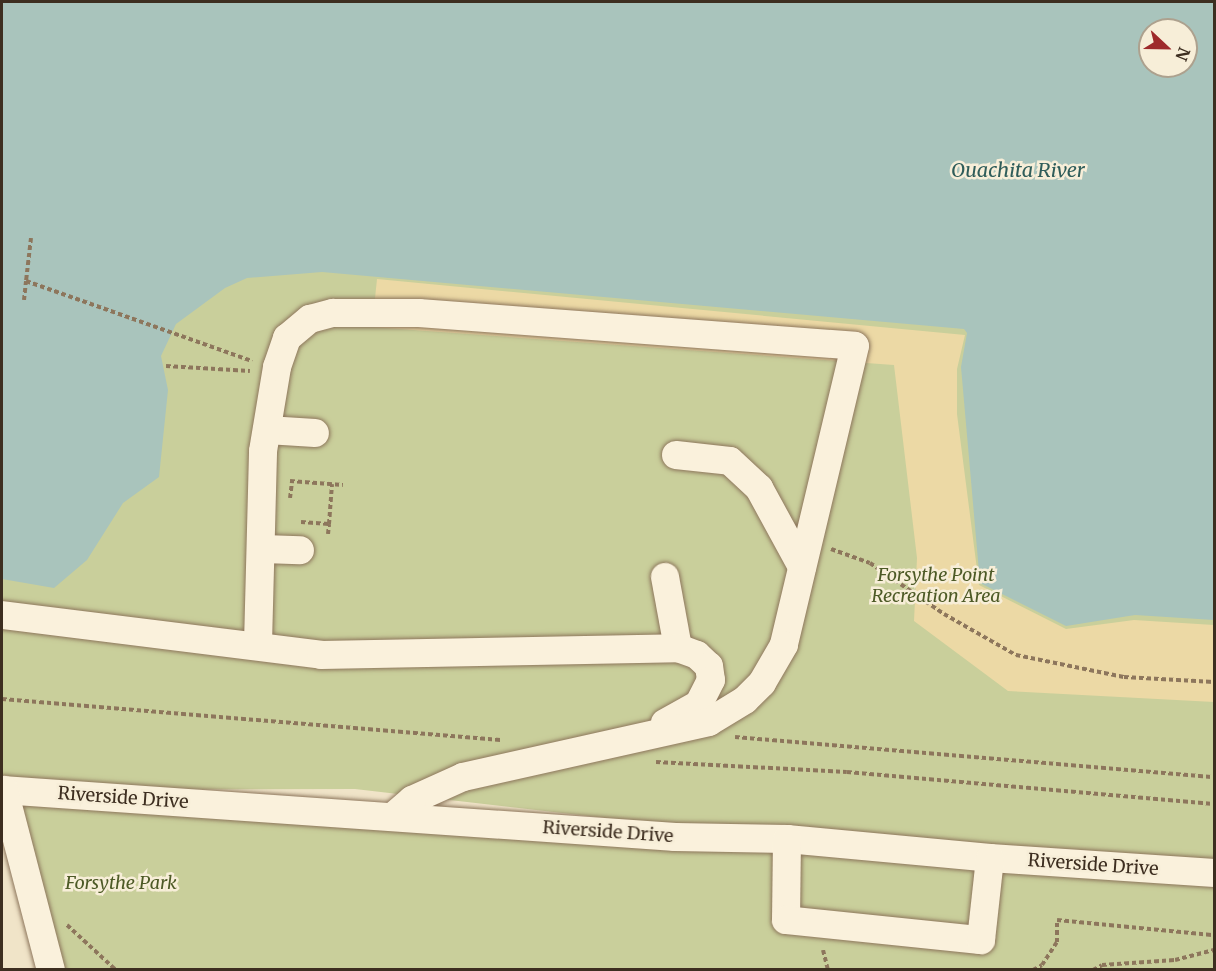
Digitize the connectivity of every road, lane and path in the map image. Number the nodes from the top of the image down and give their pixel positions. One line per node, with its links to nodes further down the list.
1 (31, 237): 2 (path)
2 (26, 281): 3 (path); 4 (path)
3 (24, 300)
4 (252, 361)
5 (166, 366): 6 (path)
6 (250, 371)
7 (267, 430): 8 (street); 18 (street); 20 (street)
8 (315, 433)
9 (676, 455): 20 (street)
10 (284, 481): 11 (path)
11 (292, 481): 12 (path); 14 (path)
12 (332, 484): 13 (path); 16 (path)
13 (343, 485)
14 (290, 505)
15 (289, 521): 16 (path)
16 (329, 524): 17 (path)
17 (328, 534)
18 (263, 549): 19 (street); 23 (street)
19 (300, 550)
20 (805, 554): 25 (path); 29 (street)
21 (665, 577): 24 (street)
22 (2, 615): 23 (street)
23 (258, 644): 24 (street)
24 (678, 648): 29 (street)
25 (1215, 682)
26 (2, 699): 28 (path)
27 (729, 736): 30 (path)
28 (503, 741)
29 (638, 750): 32 (path); 33 (street)
30 (1215, 777)
31 (3, 790): 33 (street, Riverside Drive); 40 (street)
32 (1215, 804)
33 (394, 815): 34 (street, Riverside Drive)
34 (787, 839): 35 (street, Riverside Drive); 35 (street)
35 (990, 858): 36 (street, Riverside Drive)
36 (1215, 873)
37 (58, 922): 41 (path)
38 (1215, 935): 42 (path)
39 (1215, 950): 43 (path)
40 (51, 969)
41 (116, 969)
42 (1033, 969)
43 (1093, 969)

